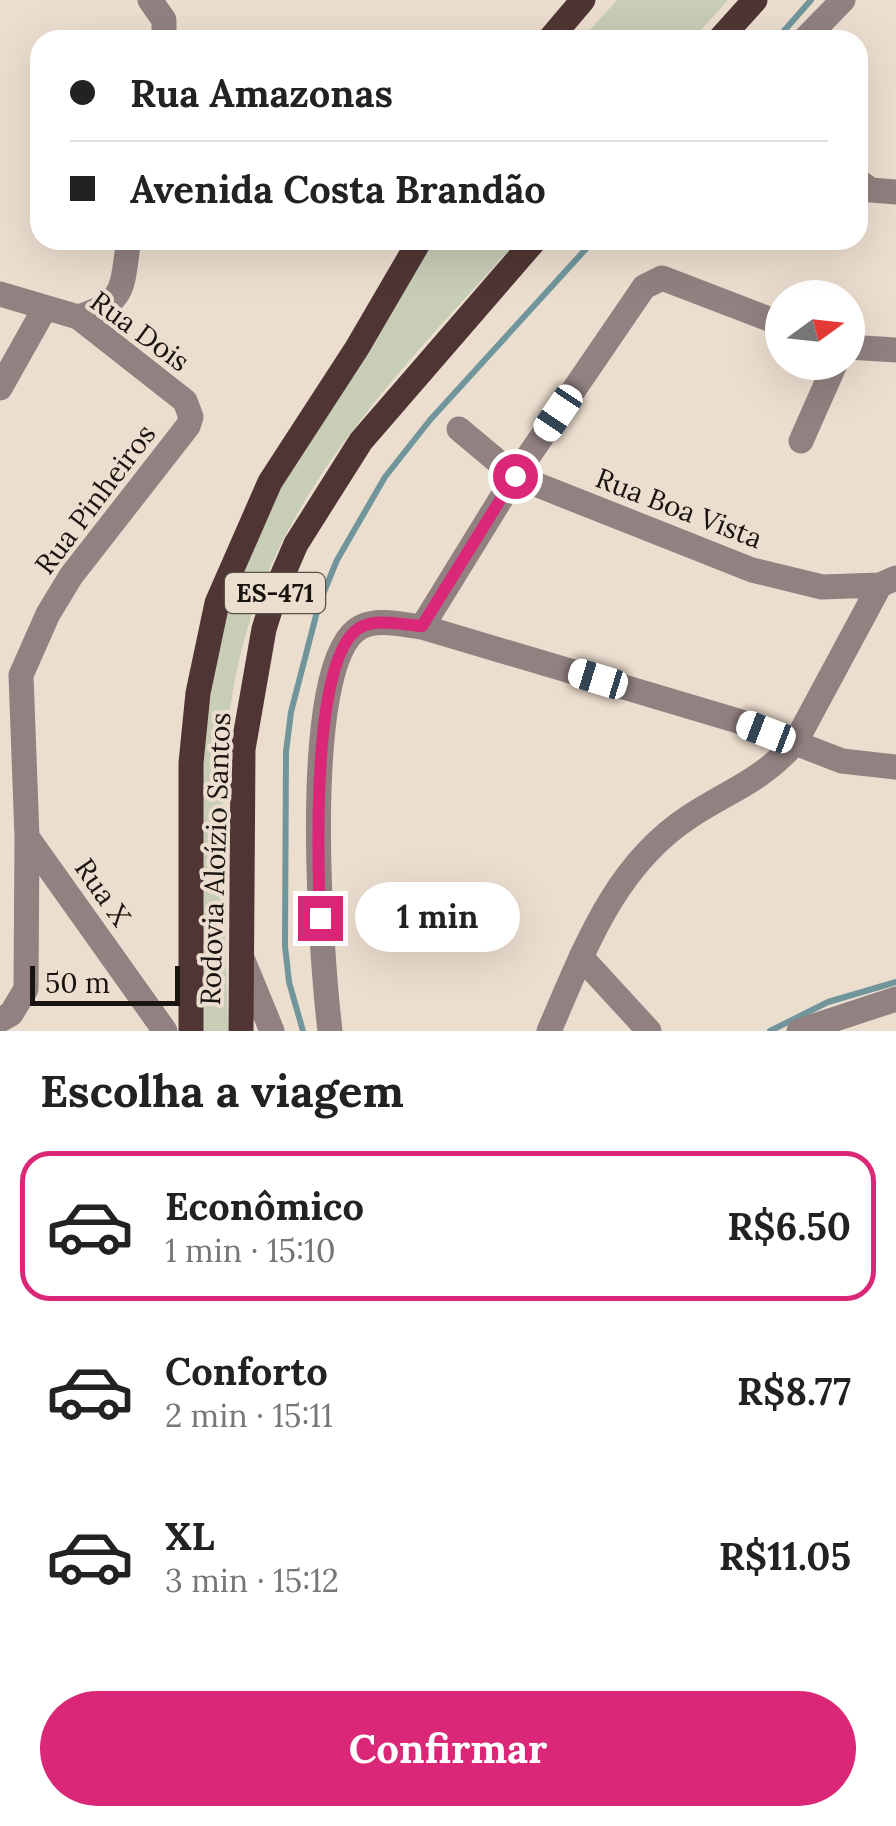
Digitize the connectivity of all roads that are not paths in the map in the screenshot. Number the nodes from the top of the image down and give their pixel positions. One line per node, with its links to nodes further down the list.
1 (583, 0): 6 (main road)
2 (756, 0): 7 (main road)
3 (843, 0): 8 (street)
4 (152, 2): 5 (street)
5 (164, 30)
6 (558, 30)
7 (728, 30)
8 (814, 30)
9 (868, 188): 10 (street)
10 (896, 192)
11 (127, 250): 17 (street)
12 (414, 250): 37 (main road, Rodovia Aloízio Santos / ES-471)
13 (526, 250): 33 (main road, Rodovia Aloízio Santos / ES-471)
14 (0, 294): 15 (street, Rua Dois)
15 (44, 308): 17 (street, Rua Dois); 21 (street)
16 (765, 317): 25 (street)
17 (78, 318): 22 (street, Rua Dois)
18 (865, 349): 19 (street)
19 (896, 350)
20 (828, 380): 24 (street)
21 (0, 388)
22 (186, 401): 28 (street, Rua Pinheiros)
23 (459, 429): 25 (street, Rua Boa Vista)
24 (801, 440)
25 (515, 476): 26 (street, Rua Boa Vista); 27 (street)
26 (888, 581): 29 (street)
27 (422, 626): 29 (street); 40 (street)
28 (10, 675): 31 (street, Rua Pinheiros)
29 (795, 743): 30 (street); 32 (street)
30 (896, 767)
31 (27, 837): 35 (street, Rua Pinheiros); 36 (street, Rua X)
32 (581, 957): 41 (street); 42 (street)
33 (242, 958): 38 (main road, Rodovia Aloízio Santos / ES-471); 39 (street)
34 (896, 999): 43 (street)
35 (0, 1020)
36 (165, 1031)
37 (191, 1031)
38 (240, 1031)
39 (272, 1031)
40 (330, 1031)
41 (549, 1031)
42 (648, 1031)
43 (799, 1031)

